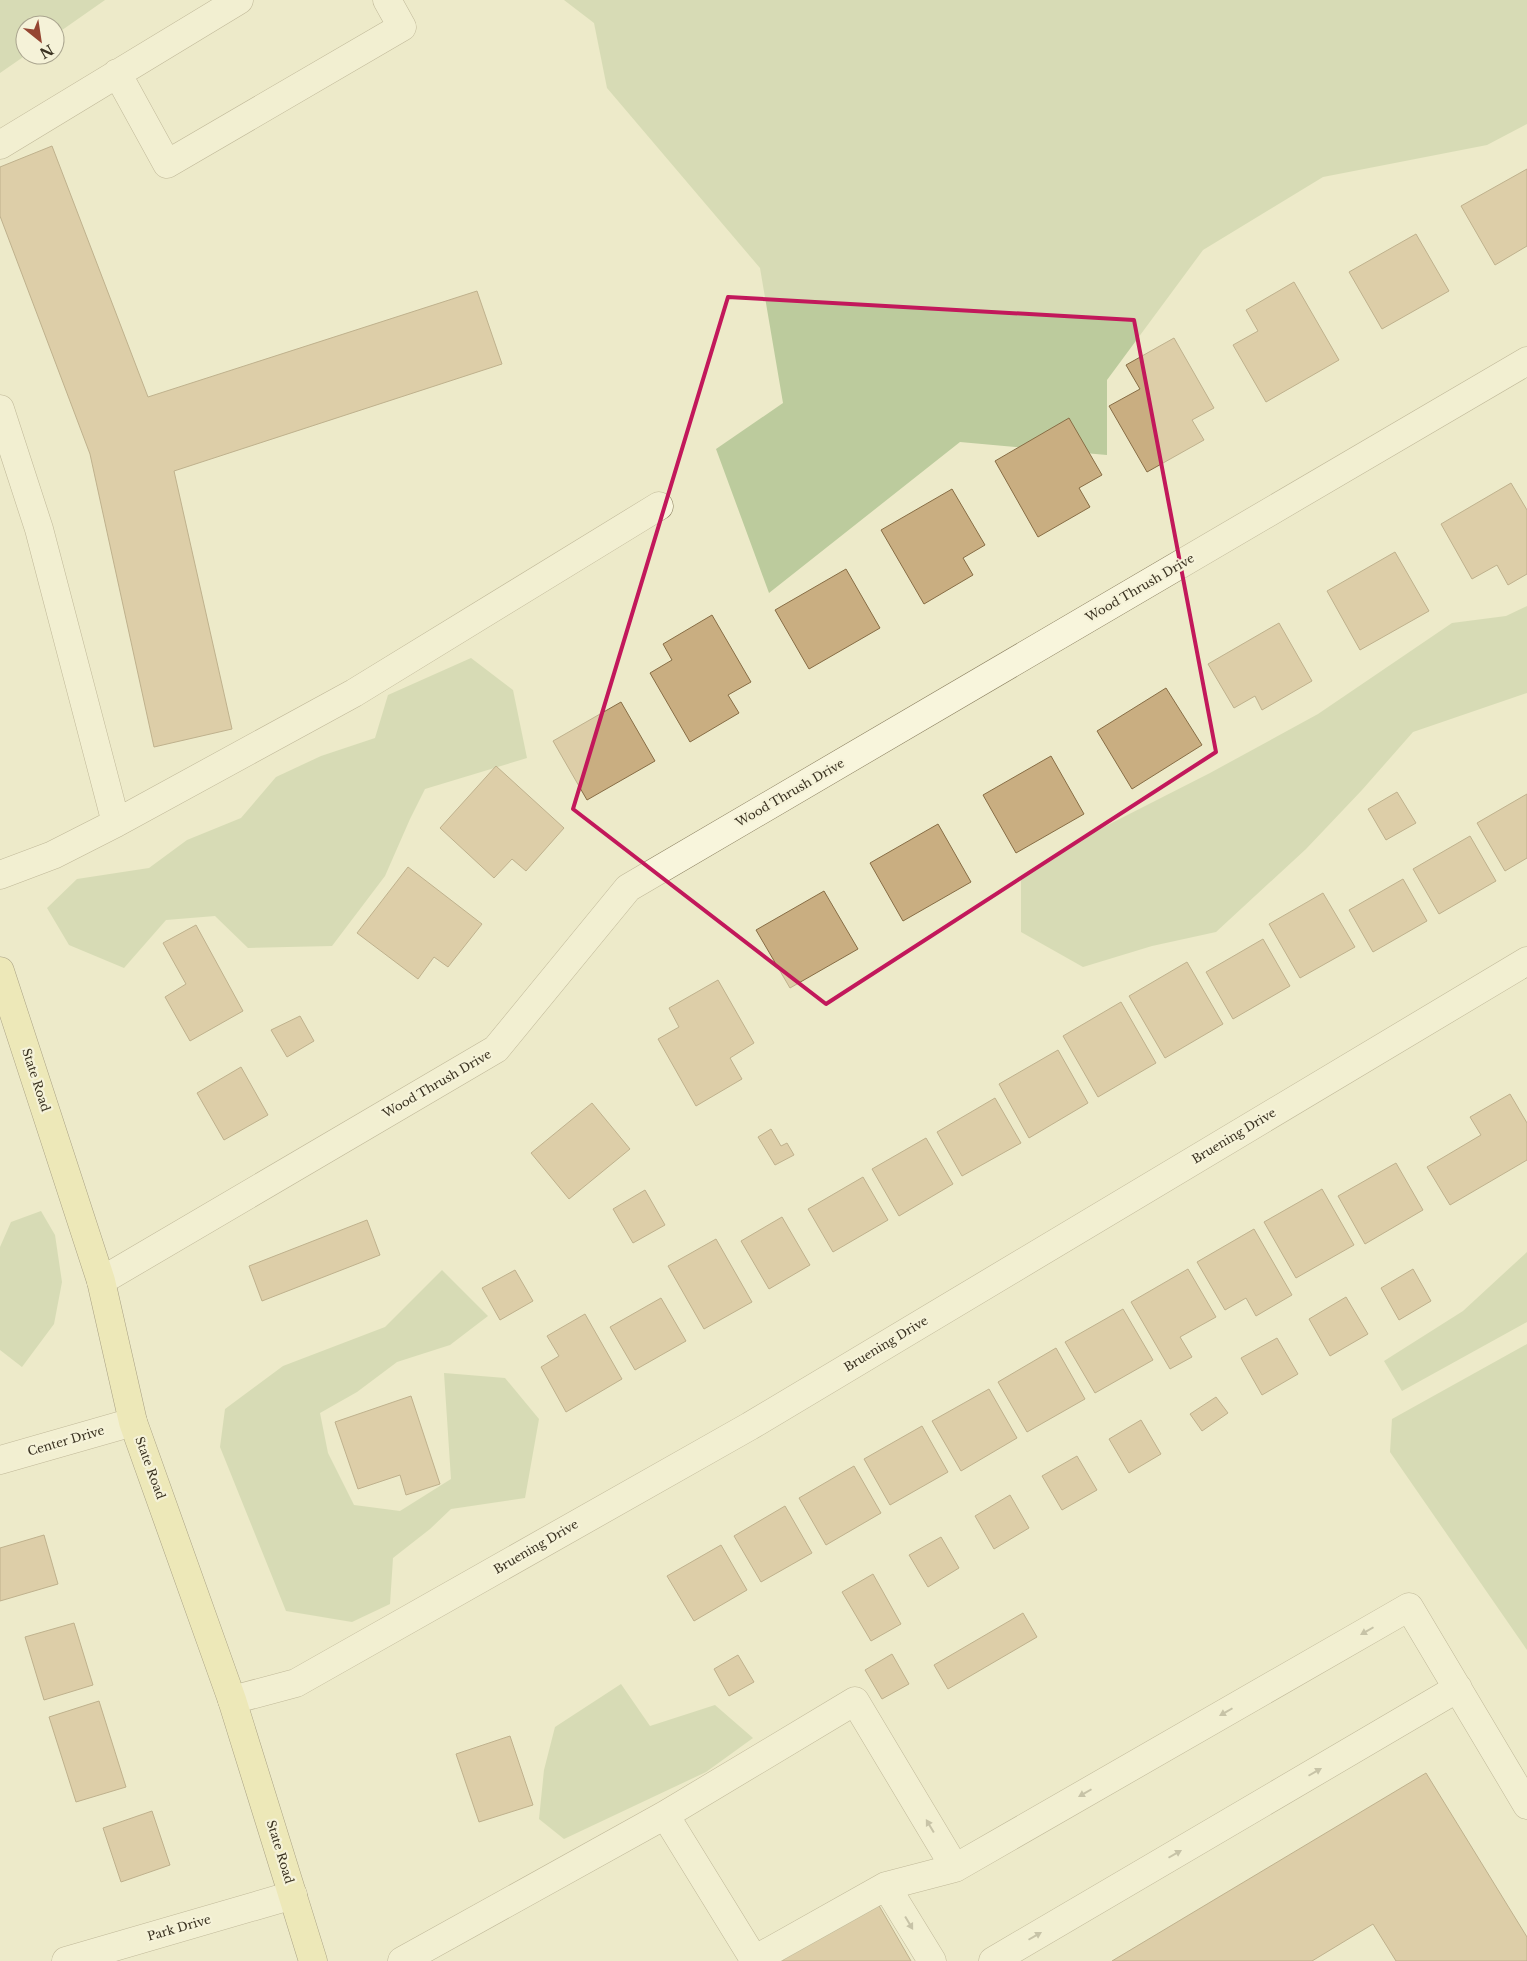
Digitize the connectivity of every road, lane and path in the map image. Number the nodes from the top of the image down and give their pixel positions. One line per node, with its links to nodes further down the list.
1 (239, 0): 3 (street)
2 (387, 0): 3 (street)
3 (117, 73): 4 (street)
4 (0, 145)
5 (1527, 361): 12 (street, Wood Thrush Drive)
6 (0, 409): 8 (street)
7 (660, 506): 8 (street)
8 (116, 823): 9 (street)
9 (0, 875)
10 (1527, 961): 16 (street, Bruening Drive)
11 (0, 971): 12 (main road, State Road)
12 (101, 1281): 13 (main road, State Road)
13 (133, 1422): 14 (street, Center Drive); 16 (main road, State Road)
14 (0, 1460)
15 (1458, 1688): 17 (street); 19 (street, one-way to 19); 27 (street, one-way to 15)
16 (232, 1700): 21 (main road, State Road)
17 (1527, 1805)
18 (665, 1814): 19 (street, one-way to 18); 22 (street); 25 (street)
19 (955, 1868): 20 (street)
20 (886, 1886): 22 (street); 26 (street, one-way to 26)
21 (293, 1895): 23 (street, Park Drive); 24 (main road, State Road)
22 (755, 1960)
23 (66, 1961)
24 (313, 1961)
25 (402, 1961)
26 (932, 1961)
27 (993, 1961)

